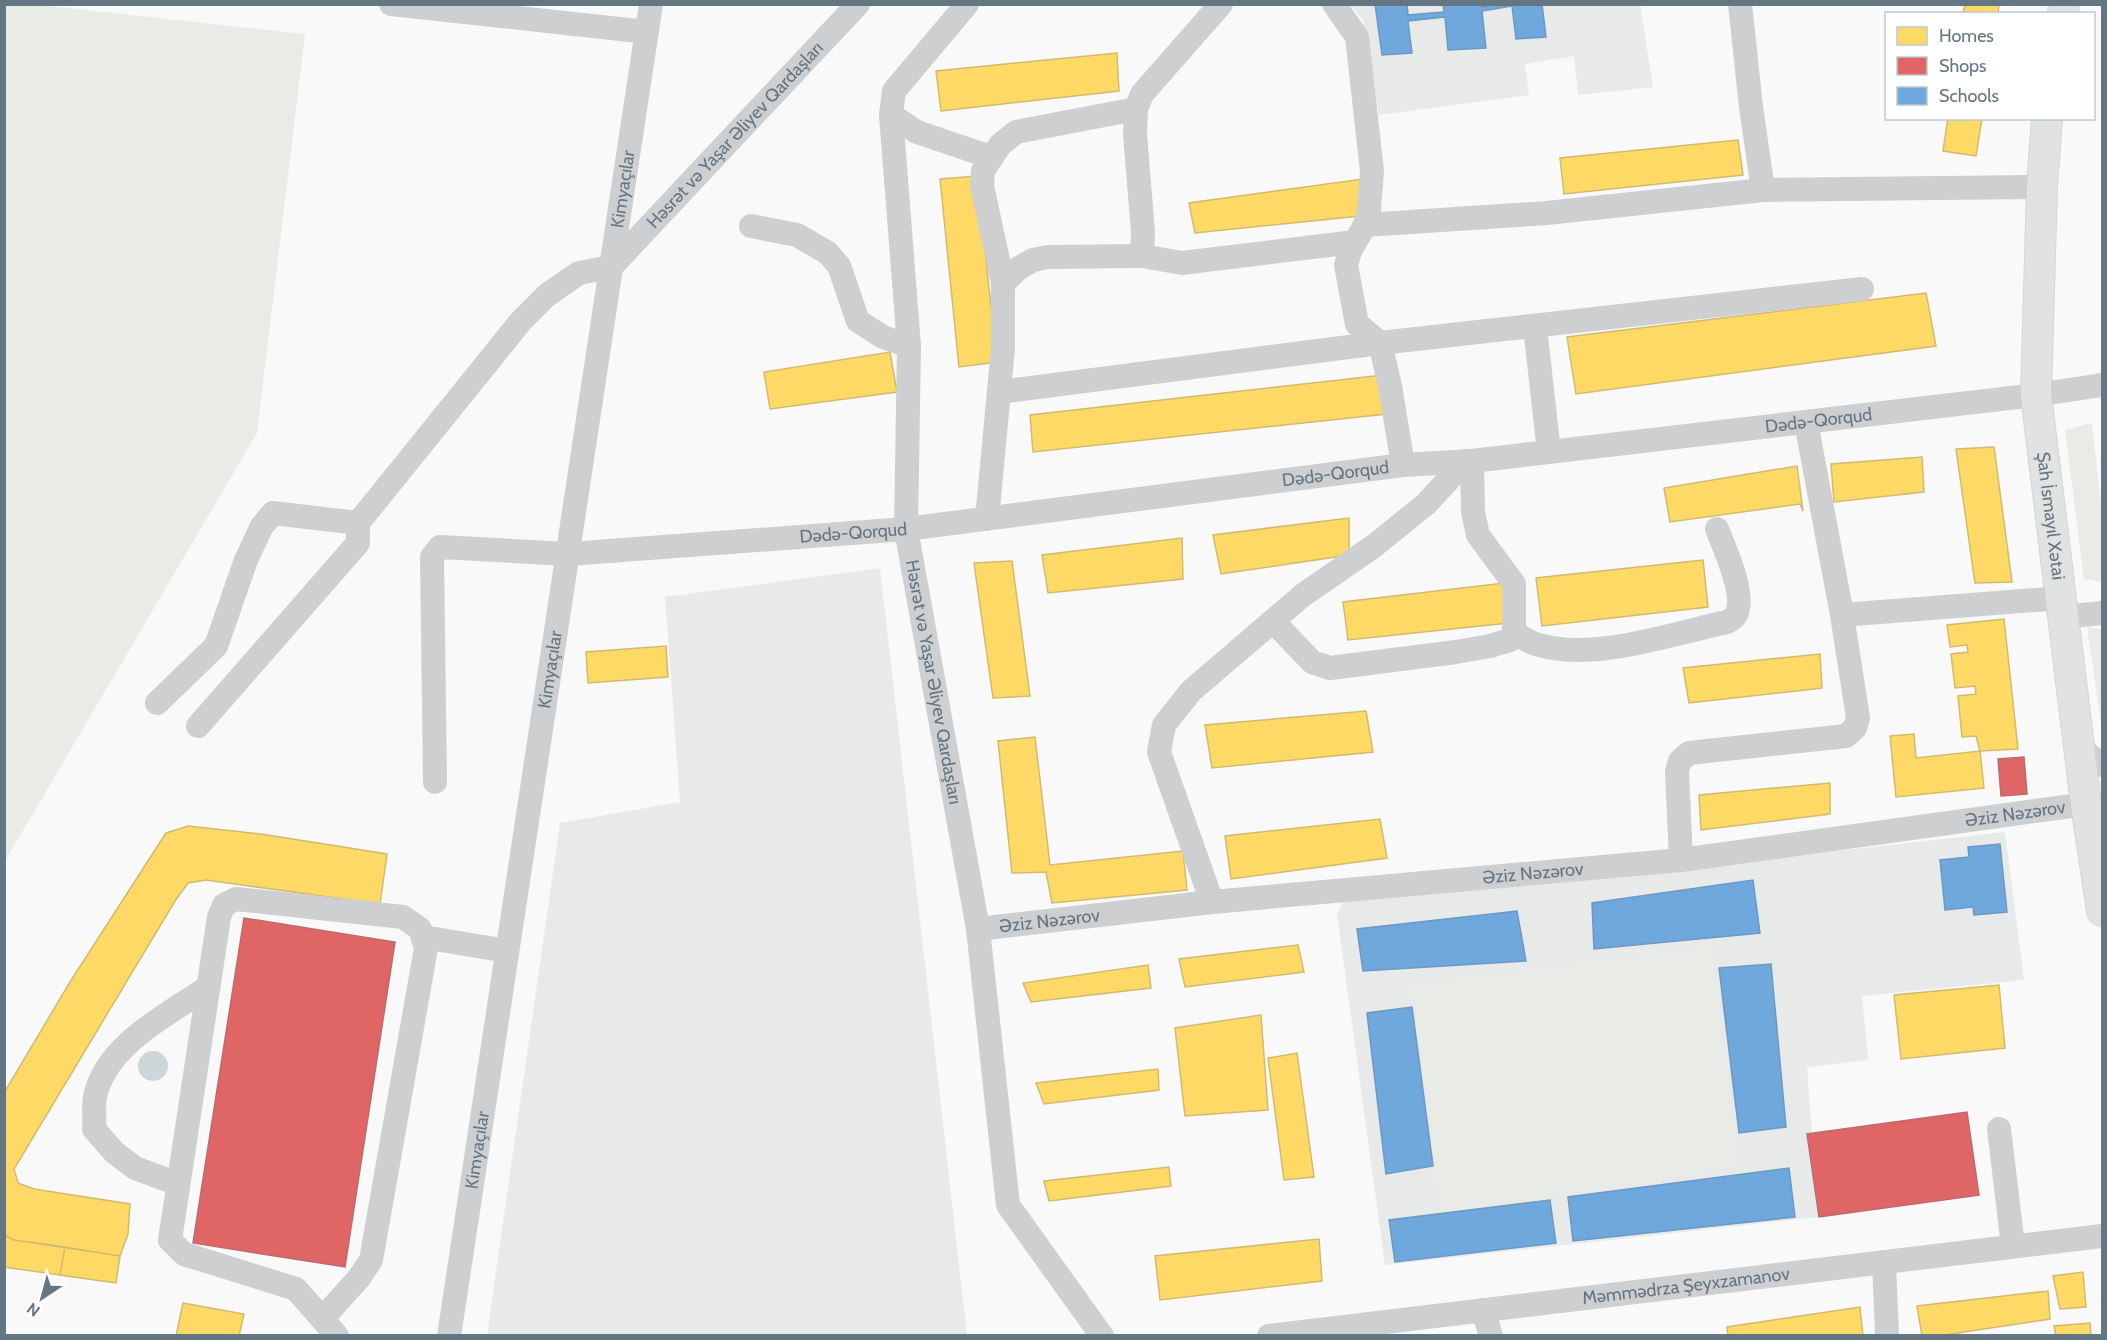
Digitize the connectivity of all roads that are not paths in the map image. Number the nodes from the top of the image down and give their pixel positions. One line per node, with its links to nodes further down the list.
1 (391, 4): 8 (street)
2 (651, 4): 8 (street, Kimyaçılar)
3 (858, 4): 18 (street, Həsrət və Yaşar Əliyev Qardaşları)
4 (967, 4): 10 (street, Həsrət və Yaşar Əliyev Qardaşları)
5 (1221, 4): 9 (street)
6 (1334, 4): 16 (street)
7 (1740, 4): 14 (street)
8 (647, 32): 18 (street, Kimyaçılar)
9 (1136, 109): 12 (street); 17 (street)
10 (891, 115): 12 (street); 23 (street, Həsrət və Yaşar Əliyev Qardaşları)
11 (2048, 120): 13 (main road, Şah İsmayıl Xətai)
12 (992, 157): 19 (street)
13 (2042, 187): 14 (street); 26 (main road, Şah İsmayıl Xətai)
14 (1763, 190): 16 (street)
15 (751, 226): 23 (street)
16 (1360, 234): 17 (street); 22 (street)
17 (1142, 256): 19 (street)
18 (611, 267): 32 (street); 35 (street, Kimyaçılar)
19 (1003, 284): 25 (street)
20 (1862, 289): 21 (street)
21 (1535, 327): 22 (street); 28 (street)
22 (1380, 343): 25 (street); 30 (street)
23 (909, 346): 33 (street, Həsrət və Yaşar Əliyev Qardaşları)
24 (2103, 385): 26 (street, Dədə-Qorqud)
25 (999, 392): 31 (street)
26 (2036, 395): 27 (street, Dədə-Qorqud); 36 (main road, Şah İsmayıl Xətai)
27 (1806, 422): 28 (street, Dədə-Qorqud); 38 (street)
28 (1548, 452): 29 (street, Dədə-Qorqud)
29 (1469, 461): 30 (street, Dədə-Qorqud); 39 (street); 40 (street)
30 (1403, 465): 31 (street, Dədə-Qorqud)
31 (987, 519): 33 (street, Dədə-Qorqud)
32 (358, 523): 41 (street); 42 (street)
33 (906, 529): 35 (street, Dədə-Qorqud); 50 (street, Həsrət və Yaşar Əliyev Qardaşları)
34 (1717, 529): 40 (street)
35 (569, 554): 45 (street, Dədə-Qorqud); 52 (street, Kimyaçılar)
36 (2061, 608): 37 (street); 38 (street); 43 (main road, Şah İsmayıl Xətai)
37 (2103, 613)
38 (1842, 615): 47 (street)
39 (1273, 621): 40 (street); 48 (street)
40 (1514, 632)
41 (157, 704)
42 (198, 726)
43 (2079, 747): 44 (street); 46 (main road, Şah İsmayıl Xətai)
44 (2103, 765)
45 (435, 782)
46 (2086, 804): 47 (street, Əziz Nəzərov); 49 (main road, Şah İsmayıl Xətai)
47 (1681, 860): 48 (street, Əziz Nəzərov)
48 (1212, 902): 50 (street, Əziz Nəzərov)
49 (2103, 911)
50 (978, 929): 62 (street, Həsrət və Yaşar Əliyev Qardaşları)
51 (423, 937): 52 (street); 53 (street); 60 (street)
52 (507, 951): 61 (street, Kimyaçılar)
53 (208, 987): 55 (street); 55 (street)
54 (1999, 1129): 57 (street)
55 (178, 1184): 60 (street)
56 (2103, 1236): 57 (street, Məmmədrza Şeyxzamanov)
57 (2013, 1246): 58 (street, Məmmədrza Şeyxzamanov)
58 (1884, 1262): 59 (street, Məmmədrza Şeyxzamanov); 65 (street)
59 (1483, 1310): 63 (street, Məmmədrza Şeyxzamanov); 64 (street)
60 (330, 1327)
61 (448, 1335)
62 (1102, 1335)
63 (1280, 1335)
64 (1491, 1335)
65 (1887, 1335)

